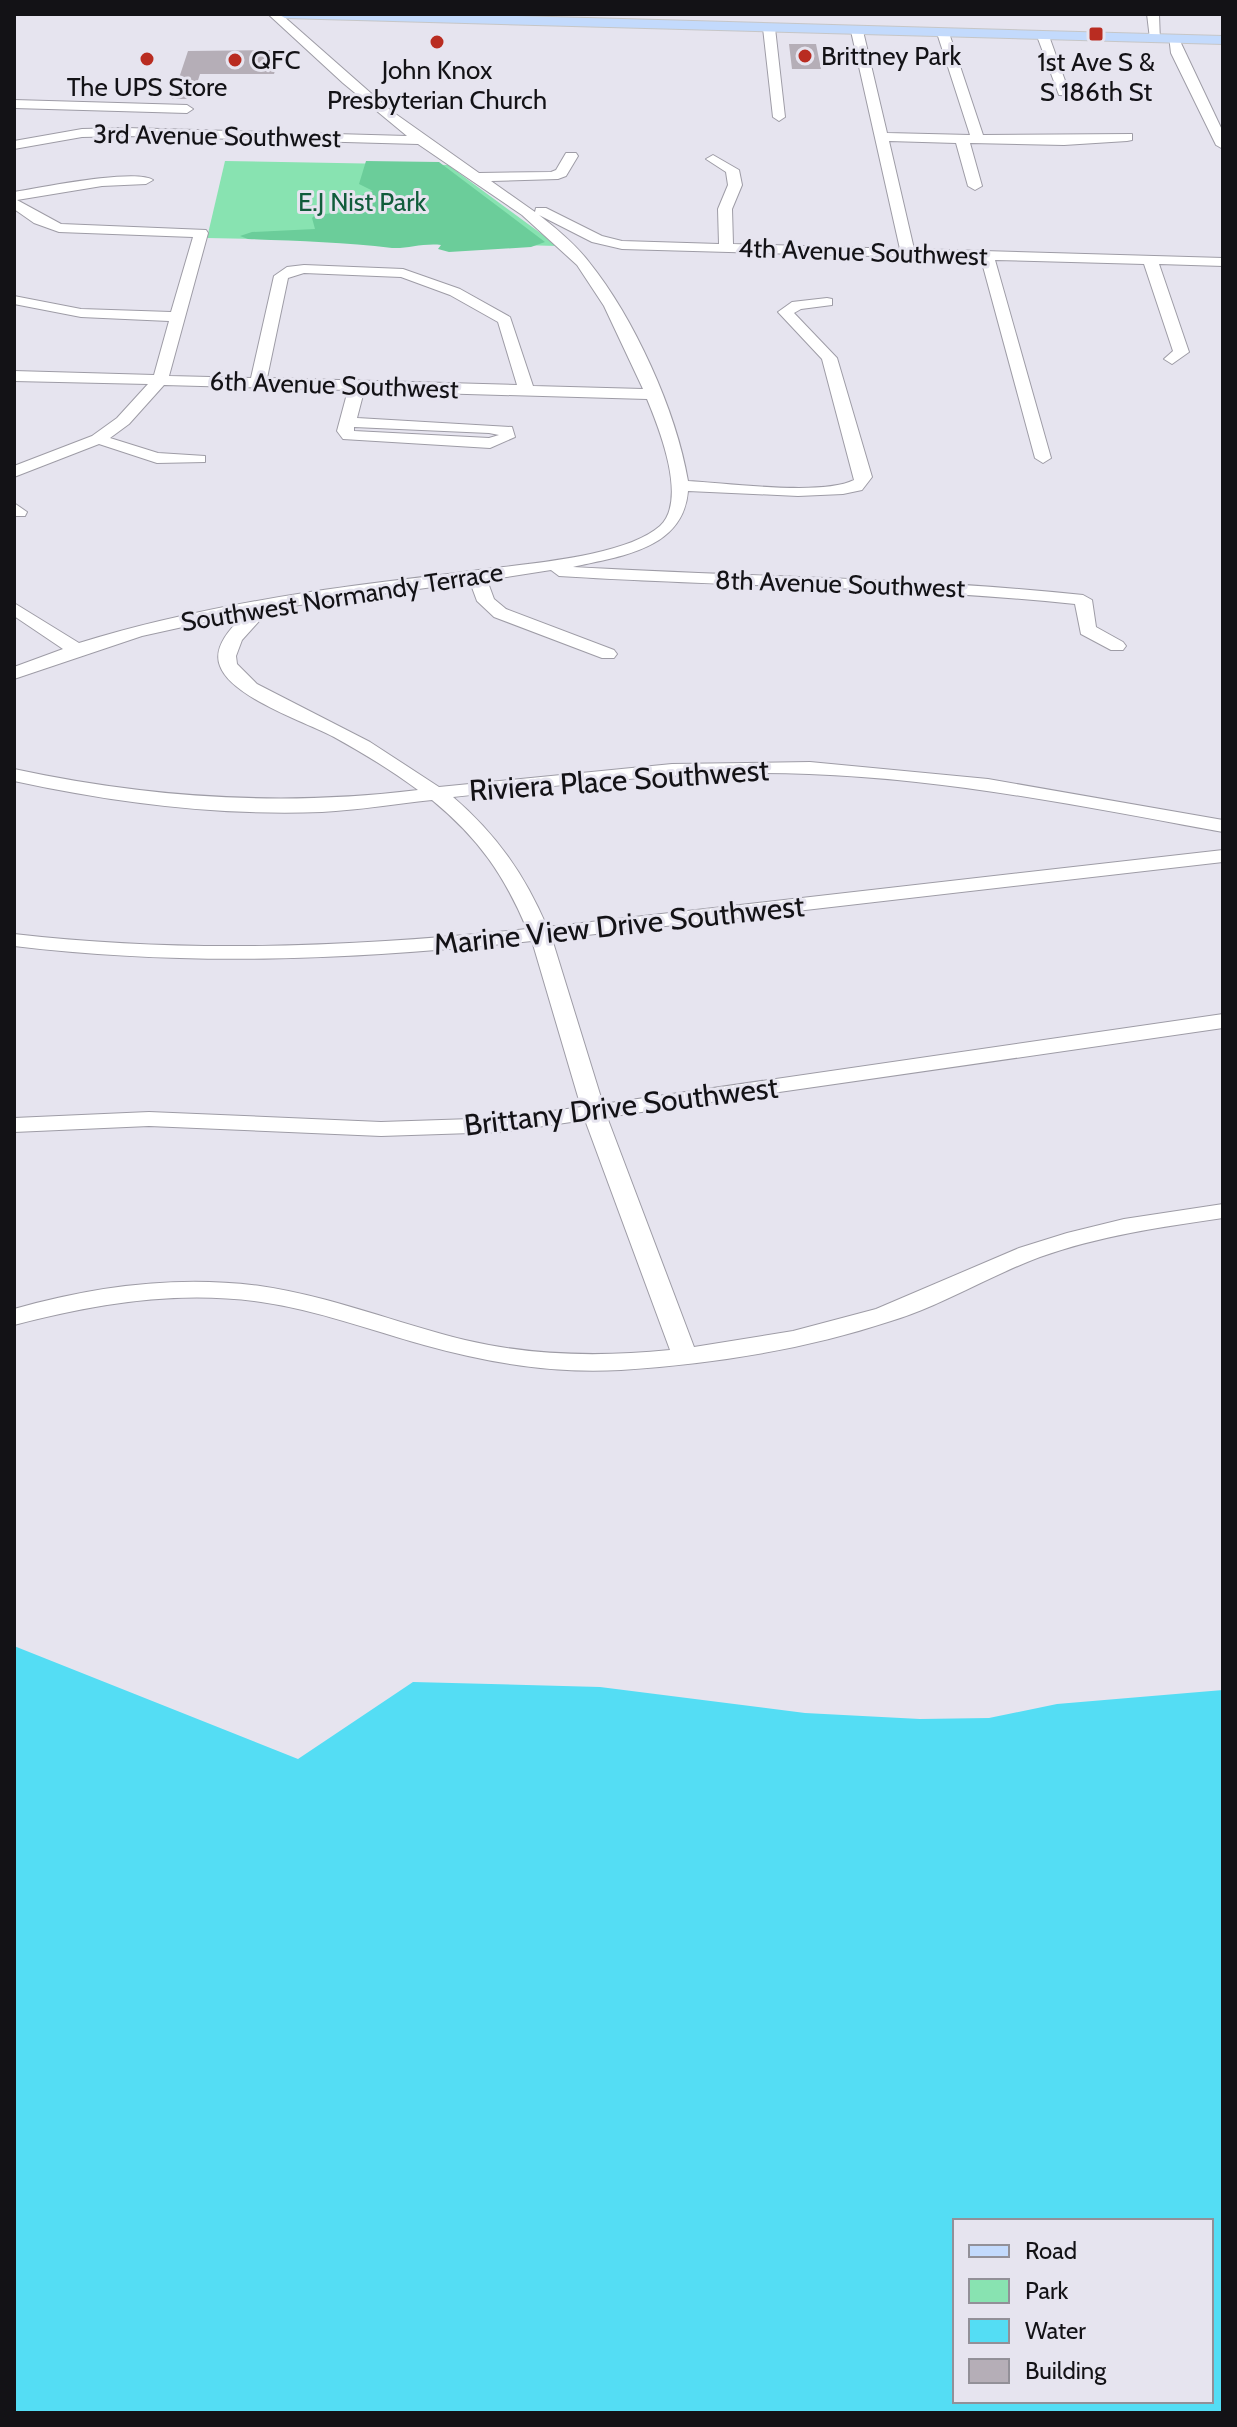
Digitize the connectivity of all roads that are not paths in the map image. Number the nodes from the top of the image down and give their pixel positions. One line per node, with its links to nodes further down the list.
1 (274, 14): 19 (street)
2 (285, 14): 4 (main road)
3 (1153, 14): 8 (street)
4 (769, 28): 5 (main road); 14 (street)
5 (857, 31): 6 (main road); 15 (street)
6 (943, 33): 7 (main road); 18 (street)
7 (1043, 36): 8 (main road); 11 (street)
8 (1156, 39): 9 (main road)
9 (1173, 39): 10 (main road); 20 (street)
10 (1223, 40)
11 (1114, 95)
12 (14, 104): 13 (street)
13 (187, 109)
14 (779, 117)
15 (882, 137): 17 (street); 31 (street)
16 (1127, 137): 18 (street)
17 (962, 139): 18 (street); 26 (street)
18 (978, 139)
19 (421, 140): 21 (street, 3rd Avenue Southwest); 24 (street)
20 (1223, 143)
21 (14, 145)
22 (571, 156): 24 (street)
23 (713, 159): 30 (street)
24 (477, 177): 29 (street)
25 (146, 180): 27 (street)
26 (975, 186)
27 (14, 196)
28 (14, 203): 37 (street)
29 (512, 203): 30 (street, 4th Avenue Southwest); 44 (street)
30 (726, 248): 31 (street, 4th Avenue Southwest)
31 (908, 253): 32 (street, 4th Avenue Southwest)
32 (987, 255): 33 (street, 4th Avenue Southwest); 47 (street)
33 (1150, 260): 34 (street, 4th Avenue Southwest); 38 (street)
34 (1223, 262)
35 (14, 300): 37 (street)
36 (827, 302): 50 (street)
37 (176, 317): 40 (street)
38 (1172, 359)
39 (14, 376): 40 (street, 6th Avenue Southwest)
40 (160, 380): 41 (street, 6th Avenue Southwest); 46 (street)
41 (258, 383): 42 (street, 6th Avenue Southwest); 43 (street)
42 (357, 386): 43 (street, 6th Avenue Southwest); 45 (street)
43 (526, 390): 44 (street, 6th Avenue Southwest)
44 (653, 394): 50 (street)
45 (346, 427): 45 (street)
46 (98, 439): 48 (street); 49 (street)
47 (1043, 458)
48 (199, 459)
49 (14, 472)
50 (680, 486): 51 (street)
51 (534, 567): 52 (street, Southwest Normandy Terrace); 55 (street, 8th Avenue Southwest)
52 (476, 575): 53 (street, Southwest Normandy Terrace); 57 (street)
53 (264, 605): 56 (street, Southwest Normandy Terrace); 60 (street)
54 (14, 608): 56 (street)
55 (1117, 646)
56 (77, 650): 58 (street, Southwest Normandy Terrace)
57 (608, 654)
58 (14, 673)
59 (14, 775): 60 (street, Riviera Place Southwest)
60 (439, 793): 61 (street, Riviera Place Southwest); 63 (street)
61 (1223, 826)
62 (1223, 856): 63 (street, Marine View Drive Southwest)
63 (540, 934): 64 (street, Marine View Drive Southwest); 66 (street)
64 (14, 940)
65 (1223, 1021): 66 (street, Brittany Drive Southwest)
66 (595, 1114): 67 (street, Brittany Drive Southwest); 70 (street)
67 (14, 1125)
68 (1223, 1211): 70 (street)
69 (14, 1317): 70 (street)
70 (685, 1357)

